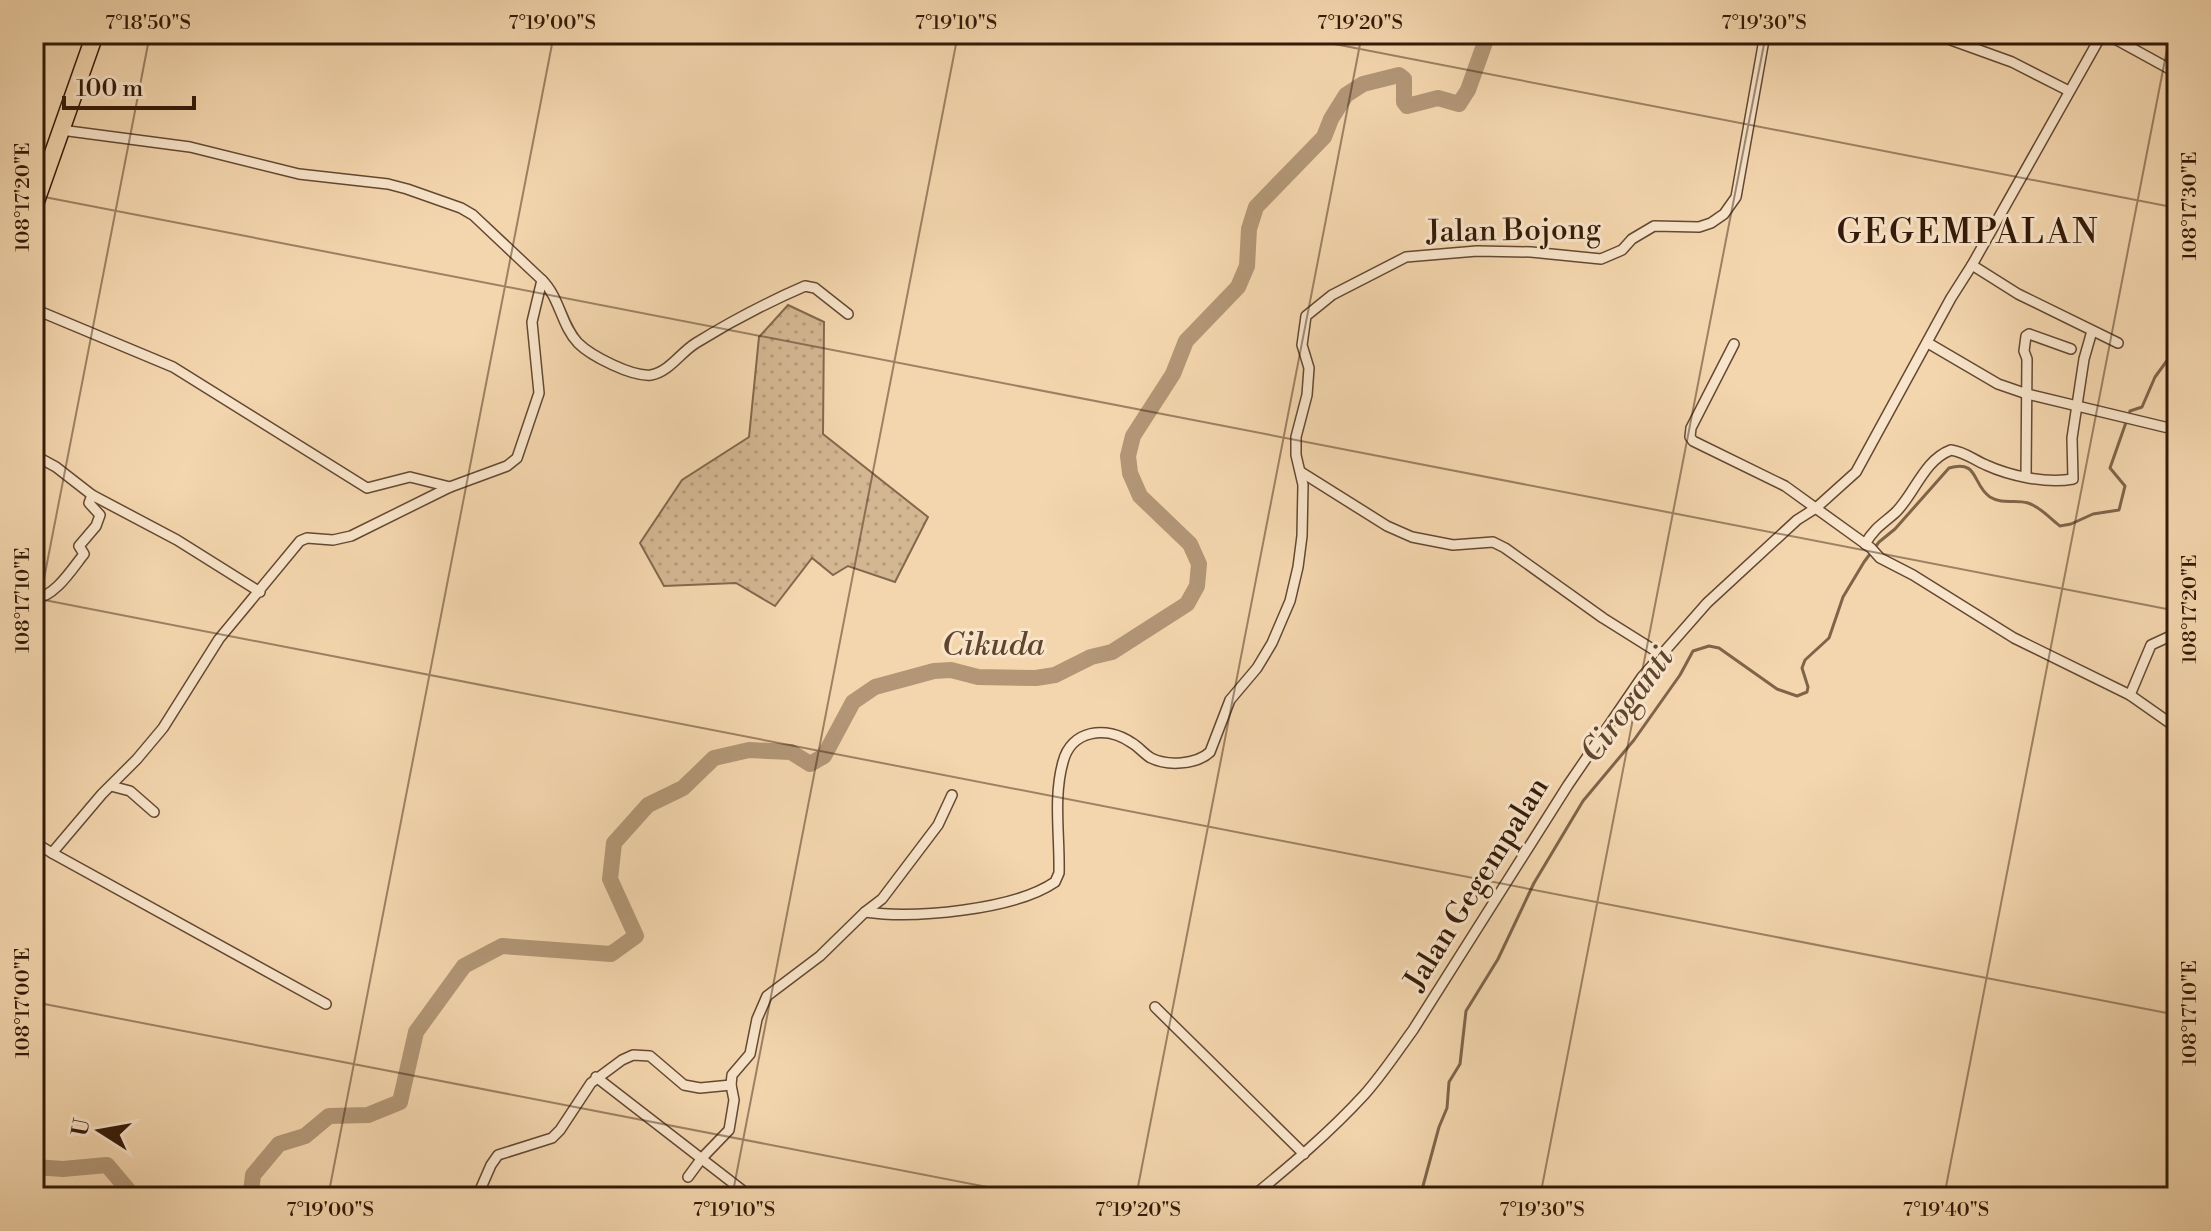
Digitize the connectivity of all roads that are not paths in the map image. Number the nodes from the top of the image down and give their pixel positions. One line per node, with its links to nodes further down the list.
1 (95, 34): 7 (highway)
2 (1765, 34): 22 (street, Jalan Bojong)
3 (2104, 34): 5 (street); 6 (street, Jalan Gegempalan)
4 (1951, 40): 6 (street)
5 (2177, 73)
6 (2069, 91): 9 (street, Jalan Gegempalan)
7 (61, 130): 8 (highway); 10 (street)
8 (34, 207)
9 (1972, 265): 13 (street); 14 (street, Jalan Gegempalan)
10 (542, 280): 12 (street); 24 (street)
11 (34, 309): 24 (street)
12 (848, 314)
13 (2092, 331): 15 (street); 19 (street)
14 (1928, 343): 18 (street); 26 (street, Jalan Gegempalan)
15 (2118, 343)
16 (1734, 344): 26 (street)
17 (2071, 349): 18 (street)
18 (2027, 394): 19 (street); 23 (street)
19 (2078, 405): 20 (street); 23 (street)
20 (2177, 430)
21 (34, 455): 25 (street)
22 (1301, 472): 31 (street); 39 (street, Jalan Bojong)
23 (2026, 476): 27 (street)
24 (450, 487): 28 (street)
25 (92, 495): 28 (street); 29 (street)
26 (1816, 508): 27 (street); 31 (street, Jalan Gegempalan)
27 (1868, 546): 32 (street)
28 (260, 592): 34 (street)
29 (34, 599)
30 (2177, 633): 32 (street)
31 (1662, 655): 44 (street, Jalan Gegempalan)
32 (2130, 695): 33 (street)
33 (2177, 728)
34 (111, 786): 36 (street); 38 (street)
35 (952, 795): 39 (street)
36 (154, 812)
37 (34, 842): 38 (street)
38 (52, 853): 40 (street)
39 (865, 912): 43 (street)
40 (326, 1004)
41 (1155, 1007): 44 (street)
42 (596, 1077): 43 (street); 45 (street); 47 (street)
43 (731, 1085): 45 (street)
44 (1304, 1154): 49 (street, Jalan Gegempalan)
45 (702, 1158): 46 (street); 48 (street)
46 (688, 1177)
47 (477, 1197)
48 (751, 1197)
49 (1252, 1197)

